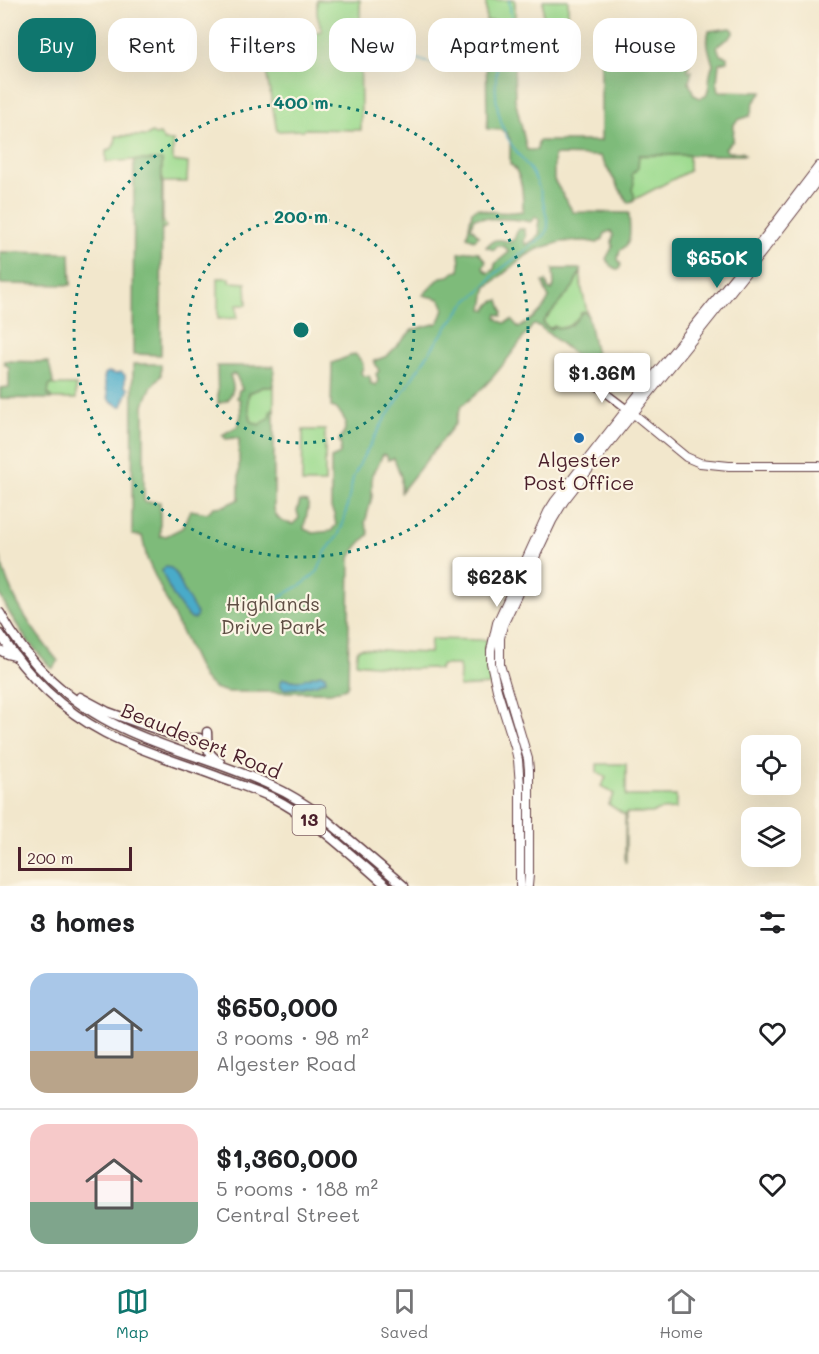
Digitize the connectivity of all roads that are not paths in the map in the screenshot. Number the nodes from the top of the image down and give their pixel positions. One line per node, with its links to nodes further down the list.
1 (819, 166): 4 (main road)
2 (819, 178): 4 (main road)
3 (590, 381): 4 (street)
4 (630, 411): 5 (main road); 14 (main road); 15 (main road)
5 (819, 466)
6 (0, 613): 7 (highway, Beaudesert Road / 13)
7 (3, 632): 9 (highway, Beaudesert Road / 13); 10 (highway, Beaudesert Road / 13)
8 (0, 650): 9 (highway)
9 (15, 656): 12 (highway, Beaudesert Road / 13)
10 (56, 684): 11 (highway, Beaudesert Road / 13); 11 (highway)
11 (226, 768): 13 (highway, Beaudesert Road / 13)
12 (387, 886)
13 (404, 886)
14 (520, 886)
15 (528, 886)

